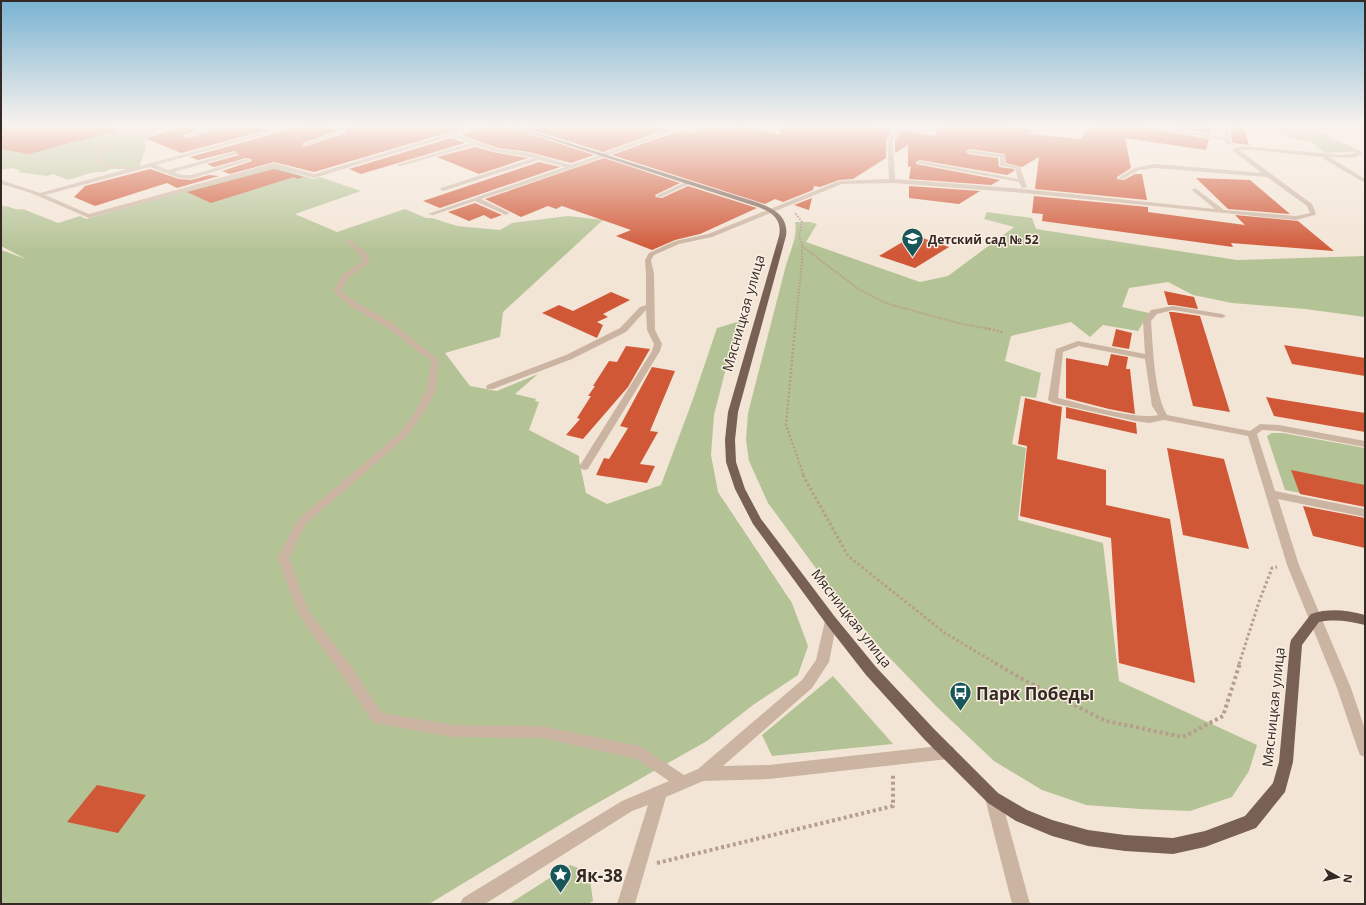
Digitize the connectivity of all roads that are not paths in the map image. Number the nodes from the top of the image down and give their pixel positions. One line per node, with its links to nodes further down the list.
1 (130, 168): 19 (street)
2 (140, 168): 19 (street)
3 (158, 168): 20 (street)
4 (182, 168): 20 (street)
5 (220, 168): 20 (street)
6 (262, 168): 31 (street)
7 (286, 168): 8 (street)
8 (340, 168)
9 (507, 168): 28 (street)
10 (567, 168): 33 (street)
11 (647, 168): 27 (main road)
12 (892, 168): 24 (street)
13 (950, 168): 25 (street)
14 (1017, 168): 25 (street)
15 (1142, 168): 22 (street)
16 (1181, 168): 21 (street)
17 (1260, 168): 21 (street)
18 (1344, 168): 23 (street)
19 (134, 170): 31 (street)
20 (168, 172)
21 (1270, 176): 34 (street)
22 (1121, 178)
23 (1364, 180)
24 (892, 181): 30 (street); 35 (street)
25 (1022, 181): 30 (street)
26 (1, 182): 31 (street)
27 (690, 182): 32 (street); 35 (main road)
28 (443, 189)
29 (1195, 190): 34 (street)
30 (1023, 191): 34 (street)
31 (38, 195)
32 (659, 196)
33 (474, 200): 36 (street); 37 (street)
34 (1222, 211)
35 (772, 212): 39 (street); 51 (main road, Мясницкая улица)
36 (506, 213)
37 (431, 214)
38 (348, 241): 55 (street)
39 (650, 306): 42 (street); 46 (street)
40 (1222, 316): 41 (street)
41 (1149, 357): 43 (street); 43 (street)
42 (490, 387)
43 (1164, 417): 44 (street)
44 (1253, 432): 45 (street); 47 (street)
45 (1365, 444)
46 (584, 467)
47 (1271, 494): 48 (street); 49 (street)
48 (1365, 513)
49 (1315, 618): 50 (main road); 52 (street); 57 (main road, Мясницкая улица)
50 (1365, 620)
51 (831, 621): 53 (main road, Мясницкая улица); 54 (street)
52 (1365, 750)
53 (948, 752): 54 (street); 57 (main road, Мясницкая улица)
54 (703, 774): 55 (street)
55 (684, 783): 56 (street)
56 (660, 792): 58 (street); 59 (street)
57 (993, 798): 60 (street)
58 (469, 904)
59 (626, 904)
60 (1020, 904)

